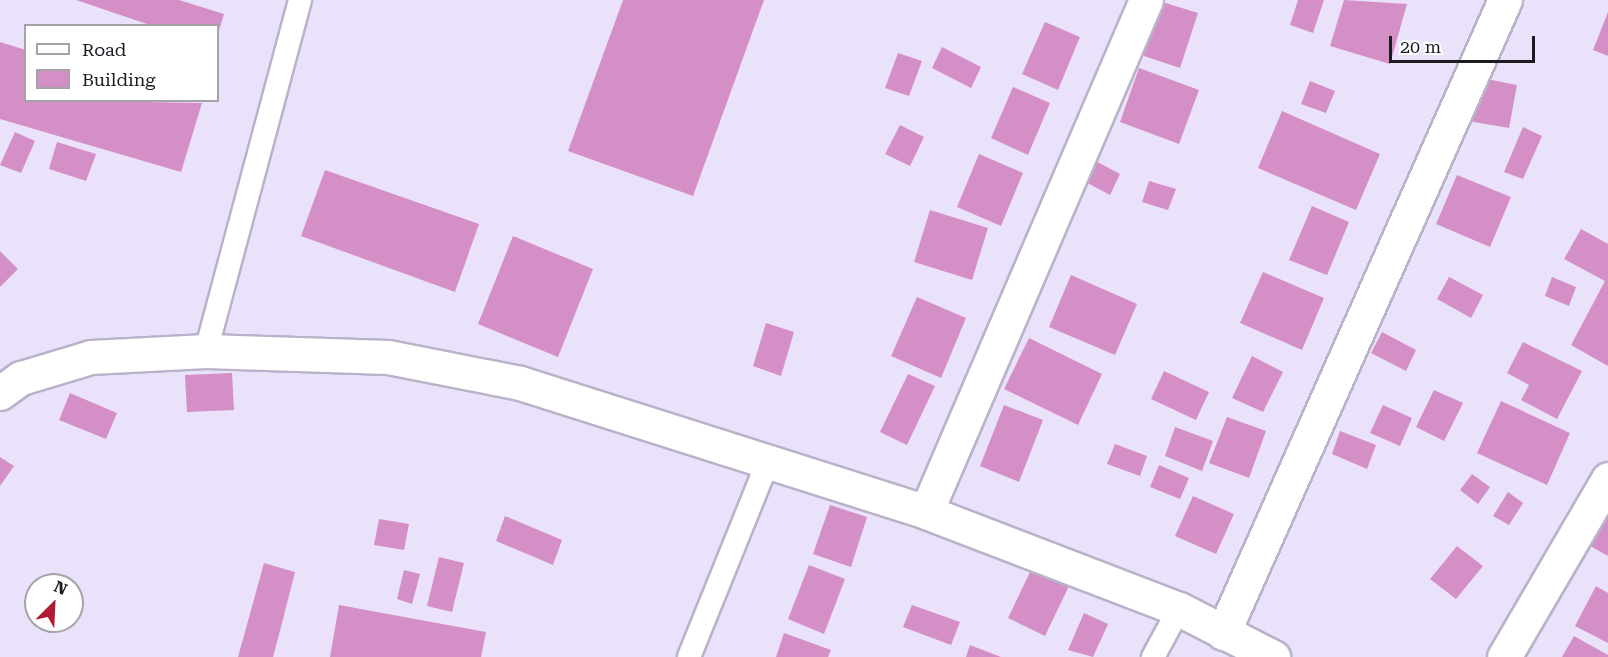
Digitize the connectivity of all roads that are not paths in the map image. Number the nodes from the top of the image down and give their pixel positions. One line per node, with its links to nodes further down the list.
1 (300, 0): 4 (lane)
2 (1146, 0): 8 (street)
3 (1506, 0): 10 (street)
4 (206, 351): 5 (street); 6 (street)
5 (0, 393)
6 (767, 464): 8 (street); 11 (lane)
7 (1608, 479): 14 (street)
8 (926, 512): 9 (street)
9 (1179, 609): 10 (street); 12 (lane)
10 (1223, 633): 13 (street)
11 (689, 657)
12 (1153, 657)
13 (1273, 657)
14 (1504, 657)

